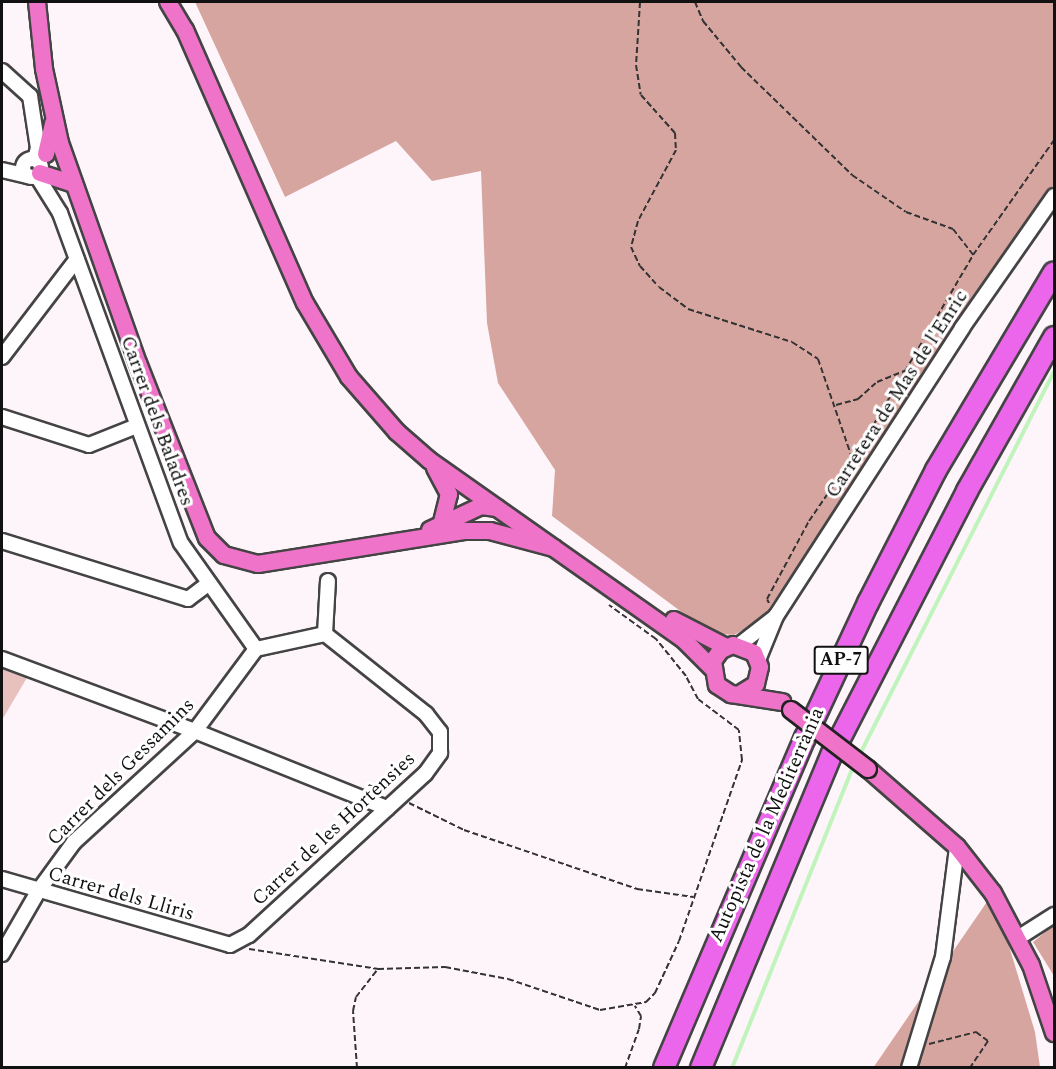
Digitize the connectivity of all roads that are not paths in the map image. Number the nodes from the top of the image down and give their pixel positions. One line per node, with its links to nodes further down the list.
1 (37, 2): 4 (main road)
2 (168, 2): 16 (main road)
3 (2, 71): 6 (street)
4 (54, 121): 5 (main road); 6 (main road)
5 (65, 158): 6 (main road); 8 (main road)
6 (35, 167): 7 (street); 8 (main road); 10 (street, Carrer dels Baladres)
7 (3, 171)
8 (74, 184): 19 (main road)
9 (1054, 196): 25 (street, Carretera de Mas de l'Enric)
10 (76, 259): 13 (street); 15 (street, Carrer dels Baladres)
11 (1054, 272): 44 (highway, Autopista de la Mediterrània / AP-7)
12 (1054, 337): 45 (highway, Autopista de la Mediterrània / AP-7)
13 (2, 357)
14 (2, 417): 15 (street)
15 (137, 426): 24 (street, Carrer dels Baladres)
16 (429, 460): 17 (main road); 18 (main road)
17 (498, 508): 18 (main road); 21 (main road)
18 (441, 526): 19 (main road)
19 (415, 536): 21 (main road)
20 (2, 541): 24 (street)
21 (554, 548): 22 (main road)
22 (586, 569): 27 (main road); 31 (main road)
23 (328, 581): 26 (street)
24 (209, 583): 28 (street, Carrer dels Baladres)
25 (776, 616): 27 (street); 30 (street)
26 (325, 634): 28 (street); 35 (street, Carrer de les Hortènsies)
27 (733, 646): 30 (main road); 31 (main road)
28 (256, 650): 34 (street, Carrer dels Gessamins)
29 (2, 659): 34 (street)
30 (759, 667): 32 (main road); 33 (main road)
31 (711, 668): 32 (main road)
32 (740, 694): 33 (main road)
33 (787, 706): 36 (main road, bridge)
34 (195, 731): 35 (street); 38 (street, Carrer dels Gessamins)
35 (387, 808): 41 (street, Carrer de les Hortènsies)
36 (957, 847): 40 (main road); 46 (street)
37 (2, 879): 38 (street, Carrer dels Lliris)
38 (39, 890): 41 (street, Carrer dels Lliris); 42 (street, Carrer dels Gessamins)
39 (1054, 915): 40 (street)
40 (1018, 938): 43 (main road)
41 (230, 945)
42 (2, 954)
43 (1054, 1033)
44 (664, 1068)
45 (700, 1068)
46 (909, 1068)

